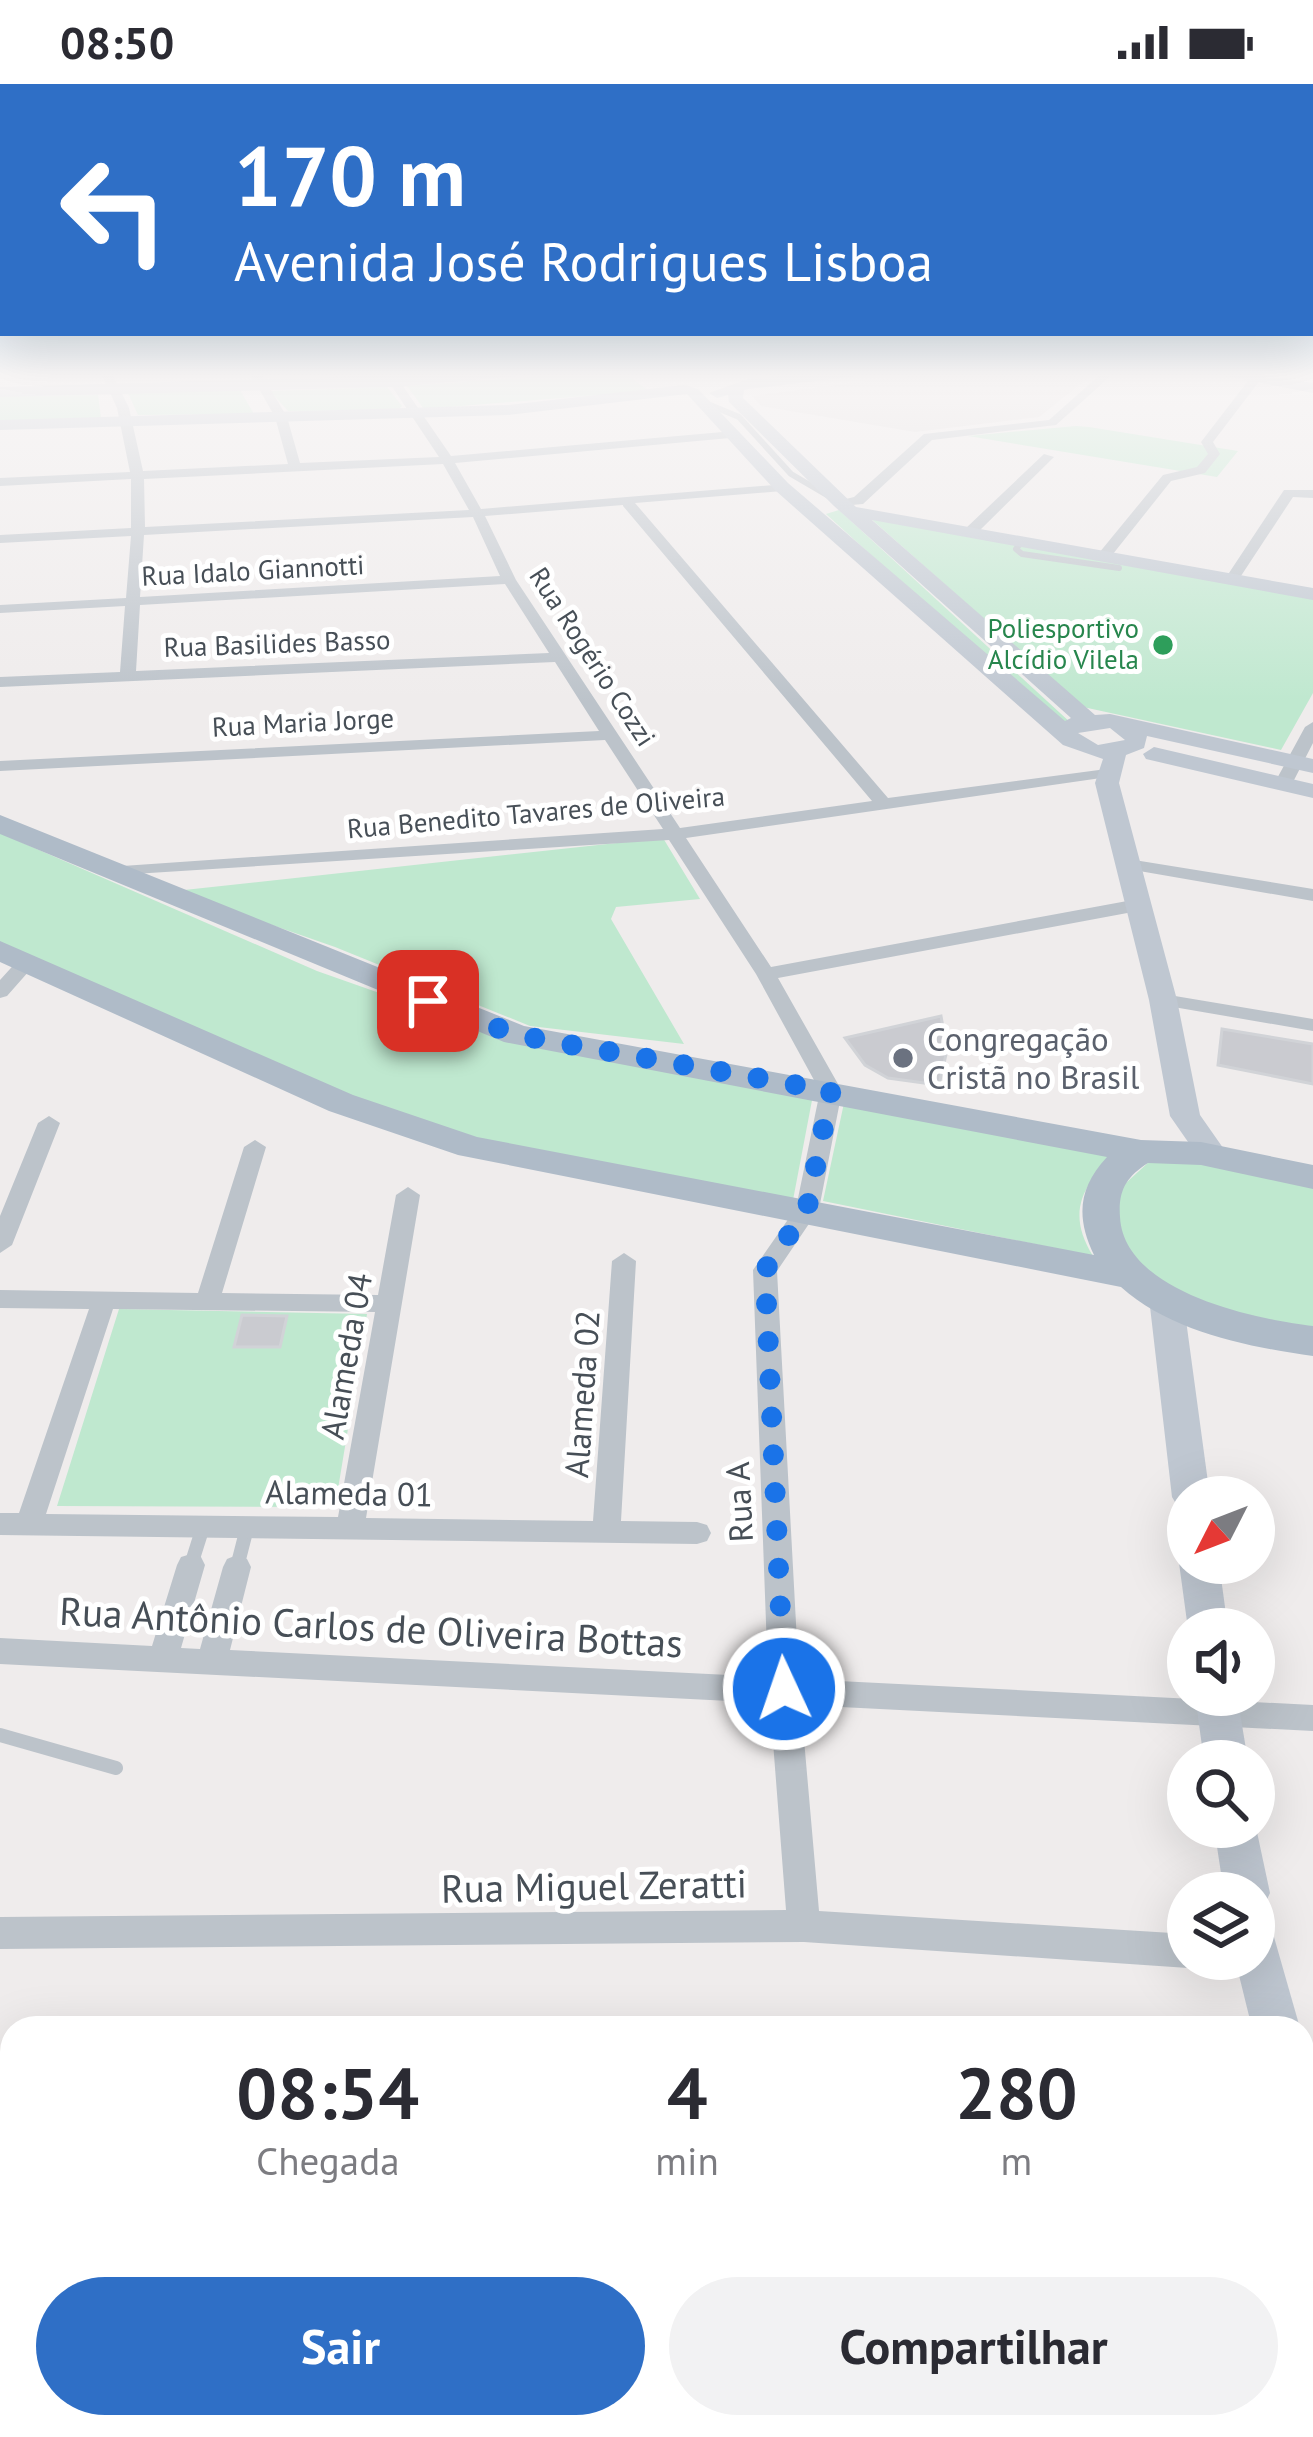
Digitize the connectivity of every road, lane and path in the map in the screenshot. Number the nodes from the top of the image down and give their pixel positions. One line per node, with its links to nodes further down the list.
1 (137, 483): 14 (street)
2 (461, 483): 11 (street, Rua Rogério Cozzi)
3 (789, 483): 9 (street); 10 (lane); 30 (main road)
4 (819, 483): 10 (main road)
5 (879, 483): 10 (street)
6 (1021, 483): 15 (street)
7 (1164, 483): 17 (street)
8 (1313, 494): 18 (street)
9 (628, 503): 11 (street); 36 (street)
10 (845, 506): 12 (main road); 13 (main road)
11 (480, 513): 14 (street); 19 (street, Rua Rogério Cozzi)
12 (896, 519): 13 (main road); 15 (main road)
13 (870, 529): 26 (main road)
14 (141, 530): 16 (street); 21 (street)
15 (970, 532): 17 (main road)
16 (0, 538)
17 (1112, 562): 18 (main road)
18 (1232, 579): 20 (main road)
19 (508, 580): 21 (street, Rua Idalo Giannotti); 23 (street, Rua Rogério Cozzi)
20 (1313, 594)
21 (130, 602): 22 (street, Rua Idalo Giannotti); 24 (street)
22 (0, 609)
23 (556, 657): 24 (street, Rua Basilides Basso); 29 (street, Rua Rogério Cozzi)
24 (128, 673): 25 (street, Rua Basilides Basso)
25 (0, 682)
26 (1087, 720): 27 (main road); 30 (main road)
27 (1121, 724): 31 (main road); 33 (main road)
28 (1313, 727): 31 (street)
29 (609, 735): 32 (street, Rua Maria Jorge); 38 (street, Rua Rogério Cozzi)
30 (1069, 738): 33 (main road)
31 (1303, 764): 34 (street)
32 (0, 766)
33 (1112, 766): 34 (main road); 36 (street, Rua Benedito Tavares de Oliveira); 39 (main road)
34 (1282, 784): 35 (main road)
35 (1313, 791)
36 (883, 802): 38 (street, Rua Benedito Tavares de Oliveira)
37 (0, 824): 40 (main road)
38 (675, 834): 40 (street, Rua Benedito Tavares de Oliveira); 44 (street, Rua Rogério Cozzi)
39 (1128, 864): 41 (street); 42 (main road)
40 (108, 872): 48 (main road)
41 (1313, 895)
42 (1138, 905): 44 (street); 46 (main road)
43 (13, 956): 45 (street); 56 (main road)
44 (766, 974): 48 (street, Rua Rogério Cozzi)
45 (0, 992)
46 (1163, 1000): 47 (street); 49 (main road)
47 (1313, 1025)
48 (831, 1091): 52 (main road); 56 (street, Rua A)
49 (1185, 1116): 52 (main road); 53 (main road)
50 (49, 1123): 57 (street)
51 (255, 1147): 62 (street)
52 (1148, 1152): 53 (main road); 59 (main road)
53 (1213, 1154): 54 (main road)
54 (1313, 1177)
55 (408, 1195): 63 (street, Alameda 04)
56 (807, 1209): 59 (main road); 77 (street, Rua A)
57 (0, 1245)
58 (624, 1261): 70 (street, Alameda 02)
59 (1149, 1287): 64 (main road); 65 (main road)
60 (0, 1299): 61 (street)
61 (104, 1300): 62 (street); 66 (street)
62 (207, 1302): 63 (street)
63 (388, 1304): 69 (street, Alameda 04)
64 (1313, 1341)
65 (1187, 1476)
66 (15, 1524): 67 (street, Alameda 01)
67 (203, 1527): 68 (street, Alameda 01); 72 (lane)
68 (248, 1528): 69 (street, Alameda 01); 73 (lane)
69 (350, 1529): 70 (street, Alameda 01)
70 (606, 1532): 71 (street, Alameda 01)
71 (697, 1533)
72 (191, 1565): 75 (street)
73 (237, 1568): 76 (street)
74 (0, 1651): 75 (street, Rua Antônio Carlos de Oliveira Bottas)
75 (163, 1659): 76 (street, Rua Antônio Carlos de Oliveira Bottas)
76 (212, 1661): 77 (street, Rua Antônio Carlos de Oliveira Bottas)
77 (784, 1689): 78 (street, Rua Antônio Carlos de Oliveira Bottas); 83 (street, Rua A)
78 (1167, 1700)
79 (1275, 1712): 80 (street, Rua Antônio Carlos de Oliveira Bottas)
80 (1313, 1718)
81 (0, 1736): 82 (lane)
82 (116, 1768)
83 (804, 1925): 84 (street, Rua Miguel Zeratti); 85 (street, Rua Miguel Zeratti)
84 (0, 1933)
85 (1167, 1950)
86 (1263, 1980): 87 (main road)
87 (1273, 2016)

